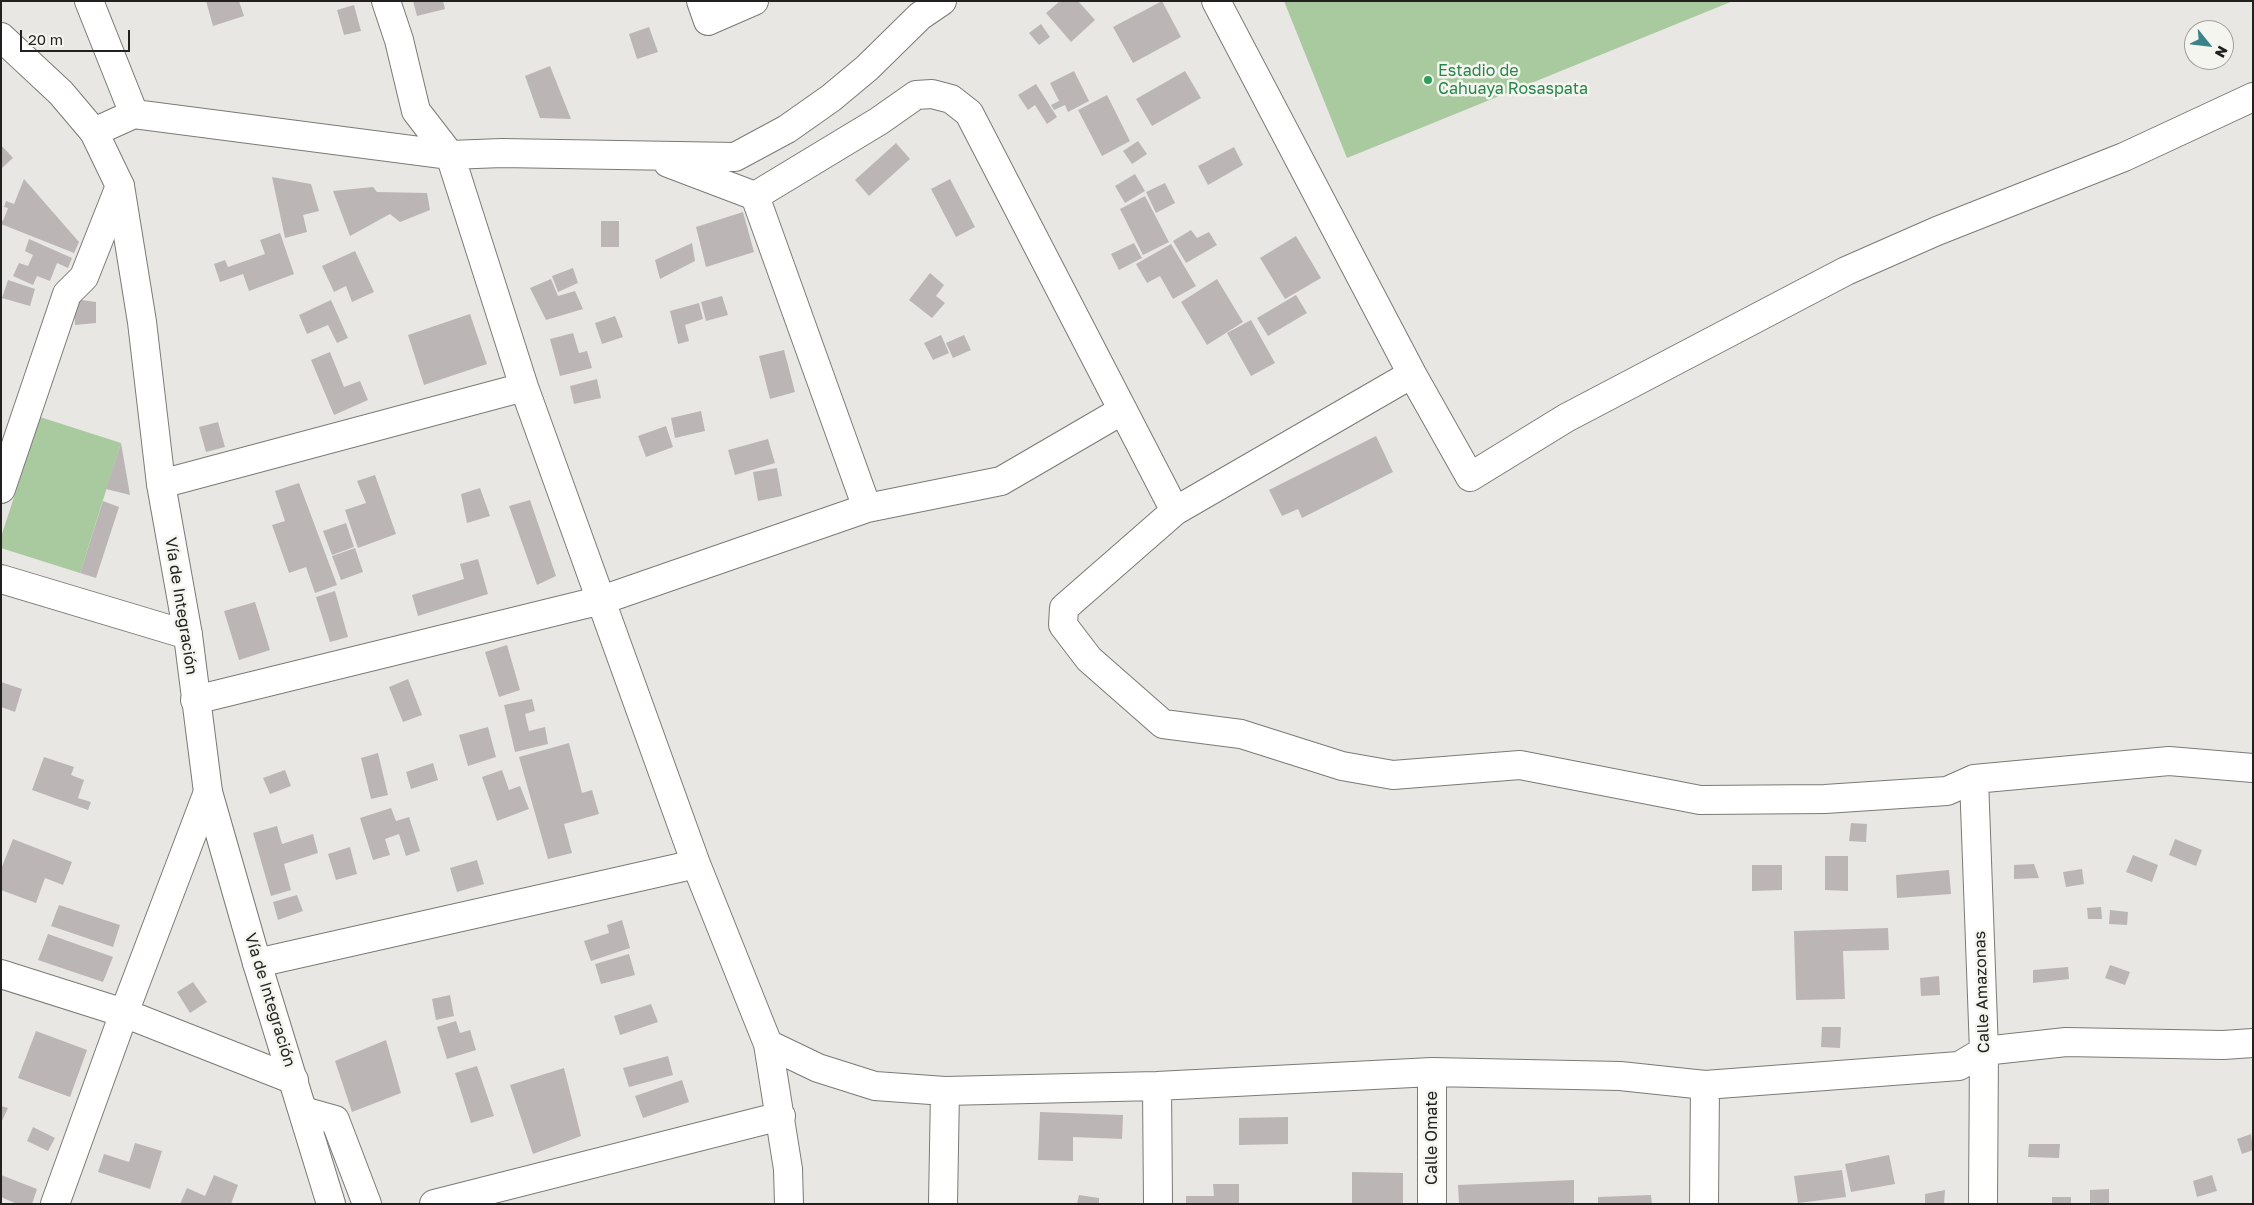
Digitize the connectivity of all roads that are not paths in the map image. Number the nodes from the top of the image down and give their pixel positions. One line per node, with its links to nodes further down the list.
1 (89, 1): 9 (street)
2 (386, 1): 11 (street)
3 (701, 1): 4 (street)
4 (754, 1)
5 (942, 1): 12 (street)
6 (1216, 1): 15 (street)
7 (1, 37): 10 (street, Vía de Integración)
8 (2253, 97): 15 (street)
9 (134, 114): 10 (street); 11 (street)
10 (94, 132): 13 (street, Vía de Integración)
11 (450, 155): 12 (street); 16 (street)
12 (652, 157): 14 (street)
13 (120, 186): 18 (street, Vía de Integración); 19 (street)
14 (755, 196): 17 (street); 20 (street)
15 (1412, 374): 21 (street)
16 (524, 387): 18 (street); 23 (street)
17 (1123, 410): 20 (street); 21 (street)
18 (162, 484): 24 (street, Vía de Integración)
19 (1, 489)
20 (867, 508): 23 (street)
21 (1175, 511): 27 (street)
22 (1, 579): 24 (street)
23 (602, 600): 25 (street); 29 (street)
24 (188, 635): 25 (street, Vía de Integración)
25 (195, 700): 28 (street, Vía de Integración)
26 (2253, 768): 27 (street)
27 (1974, 779): 35 (street, Calle Amazonas)
28 (208, 792): 30 (street, Vía de Integración); 32 (street)
29 (696, 864): 30 (street); 34 (street)
30 (257, 963): 37 (street, Vía de Integración)
31 (1, 974): 32 (street)
32 (124, 1013): 37 (street); 43 (street)
33 (2253, 1043): 35 (street)
34 (768, 1044): 40 (street); 42 (street)
35 (1984, 1052): 38 (street); 52 (street, Calle Amazonas)
36 (1432, 1072): 38 (street); 39 (street); 50 (street, Calle Omate)
37 (294, 1080): 41 (street, Vía de Integración)
38 (1705, 1085): 51 (street)
39 (1157, 1086): 40 (street); 49 (street)
40 (944, 1091): 48 (street)
41 (303, 1111): 44 (street, Vía de Integración); 45 (street)
42 (781, 1116): 46 (street); 47 (street)
43 (55, 1204)
44 (331, 1204)
45 (367, 1204)
46 (434, 1204)
47 (789, 1204)
48 (943, 1204)
49 (1158, 1204)
50 (1432, 1204)
51 (1704, 1204)
52 (1983, 1204)

